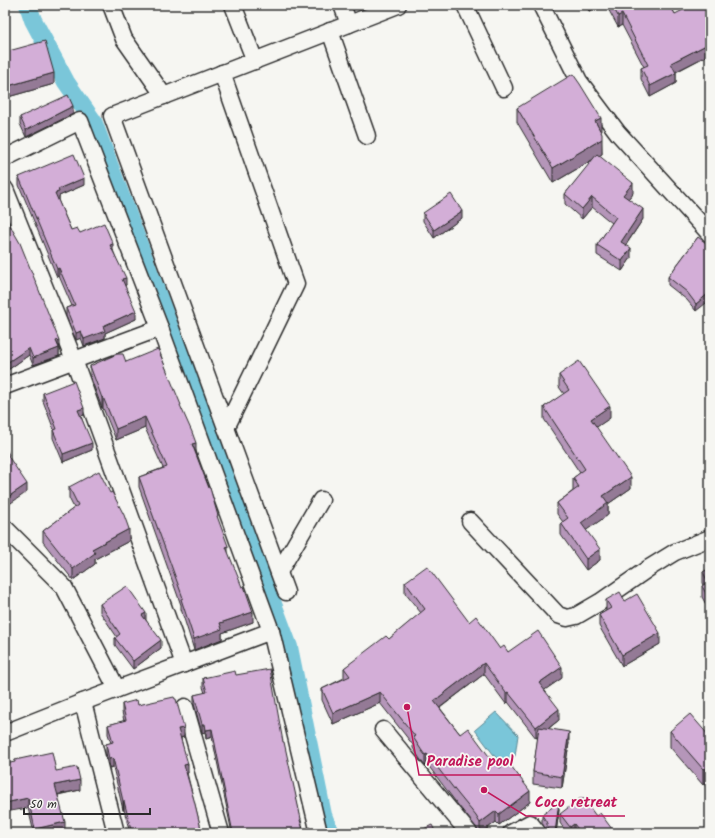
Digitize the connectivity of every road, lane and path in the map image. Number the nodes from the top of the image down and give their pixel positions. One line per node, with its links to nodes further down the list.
1 (110, 5): 12 (street)
2 (233, 5): 9 (street)
3 (342, 5): 7 (street)
4 (398, 5): 7 (street)
5 (465, 5): 11 (street)
6 (541, 5): 16 (street)
7 (349, 24): 8 (street)
8 (330, 31): 9 (street); 13 (street)
9 (255, 61): 10 (street)
10 (222, 73): 12 (street); 20 (street)
11 (504, 88)
12 (164, 96): 20 (street)
13 (367, 136)
14 (5, 158): 17 (street)
15 (5, 189): 18 (street)
16 (710, 234)
17 (160, 328): 18 (street); 27 (street)
18 (74, 360): 19 (street); 28 (street)
19 (5, 386)
20 (226, 428): 25 (street)
21 (321, 500): 25 (street)
22 (470, 521): 24 (street)
23 (5, 528): 29 (street)
24 (710, 538)
25 (279, 572): 26 (street)
26 (286, 592)
27 (271, 631): 28 (street); 36 (street)
28 (184, 664): 29 (street)
29 (117, 690): 30 (street)
30 (83, 702): 33 (street); 34 (street)
31 (185, 707): 35 (street)
32 (383, 730): 37 (street)
33 (5, 733)
34 (116, 833)
35 (221, 833)
36 (319, 833)
37 (469, 833)
38 (511, 833): 39 (street)
39 (538, 833)

